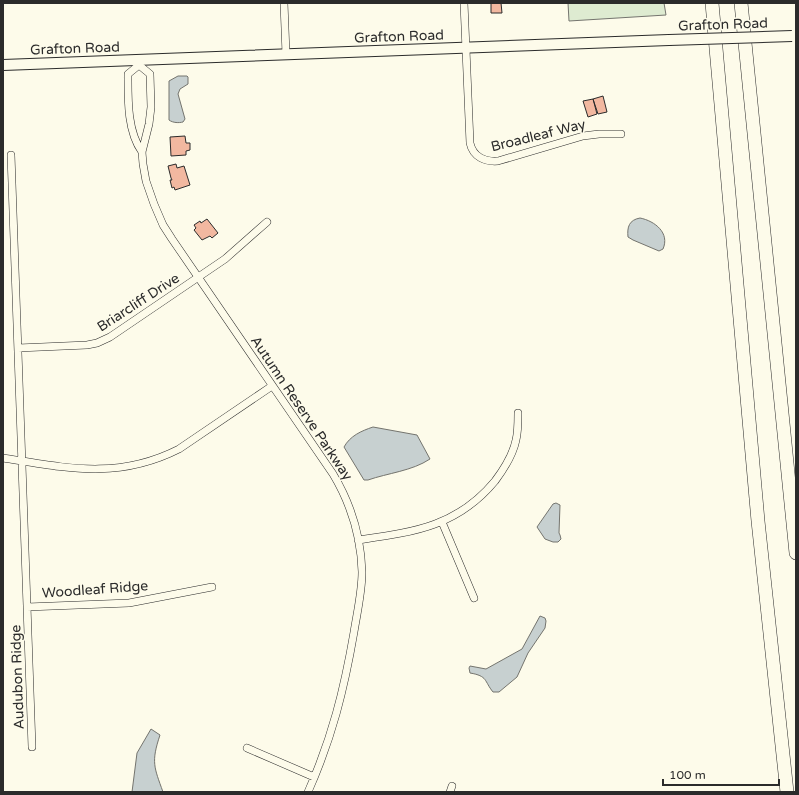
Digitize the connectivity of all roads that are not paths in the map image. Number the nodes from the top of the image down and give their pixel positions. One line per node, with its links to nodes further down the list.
1 (284, 3): 7 (street)
2 (464, 3): 6 (street)
3 (712, 3): 30 (highway)
4 (741, 3): 22 (highway)
5 (794, 35): 6 (street, Grafton Road, bridge)
6 (466, 48): 7 (street, Grafton Road); 10 (street, Broadleaf Way)
7 (286, 54): 8 (street, Grafton Road)
8 (139, 63): 9 (street, Grafton Road); 11 (street, Autumn Reserve Parkway); 11 (street, Autumn Reserve Parkway)
9 (3, 65)
10 (621, 134)
11 (142, 152): 14 (street, Autumn Reserve Parkway)
12 (11, 155): 15 (street, Audubon Ridge)
13 (267, 222): 14 (street, Briarcliff Drive)
14 (198, 278): 15 (street, Briarcliff Drive); 16 (street, Autumn Reserve Parkway)
15 (18, 348): 19 (street, Audubon Ridge)
16 (272, 386): 19 (street); 21 (street, Autumn Reserve Parkway)
17 (518, 413): 20 (street)
18 (3, 458): 19 (street)
19 (22, 461): 25 (street, Audubon Ridge)
20 (442, 522): 21 (street); 24 (street)
21 (358, 540): 28 (street, Autumn Reserve Parkway)
22 (796, 553)
23 (212, 587): 25 (street, Woodleaf Ridge)
24 (474, 598)
25 (27, 607): 26 (street, Audubon Ridge)
26 (32, 748)
27 (247, 748): 28 (street)
28 (314, 777): 29 (street, Autumn Reserve Parkway)
29 (308, 792)
30 (787, 792)

